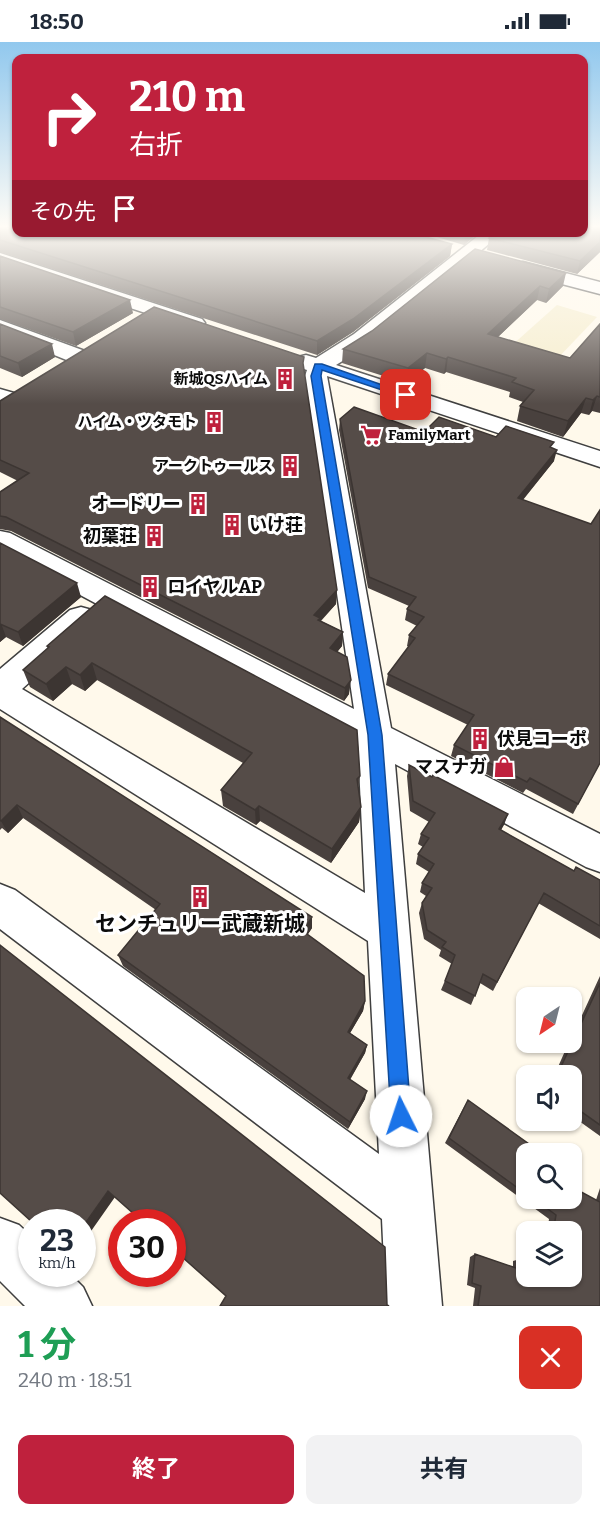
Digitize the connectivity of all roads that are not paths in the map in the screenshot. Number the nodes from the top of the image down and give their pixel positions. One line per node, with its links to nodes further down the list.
1 (81, 286): 3 (street)
2 (428, 286): 9 (street)
3 (154, 310): 4 (street); 6 (street)
4 (135, 321)
5 (0, 326): 8 (street)
6 (211, 329)
7 (97, 344): 8 (street)
8 (77, 356): 10 (street)
9 (302, 360): 13 (street); 17 (street)
10 (57, 368)
11 (26, 386): 12 (street)
12 (2, 398)
13 (600, 459)
14 (0, 540): 15 (street)
15 (107, 595): 16 (street); 17 (street)
16 (0, 690): 20 (street)
17 (375, 735): 18 (street); 20 (street)
18 (600, 854)
19 (0, 904): 21 (street)
20 (388, 930): 21 (street)
21 (407, 1206): 24 (street)
22 (0, 1244): 23 (street)
23 (64, 1306)
24 (414, 1306)

